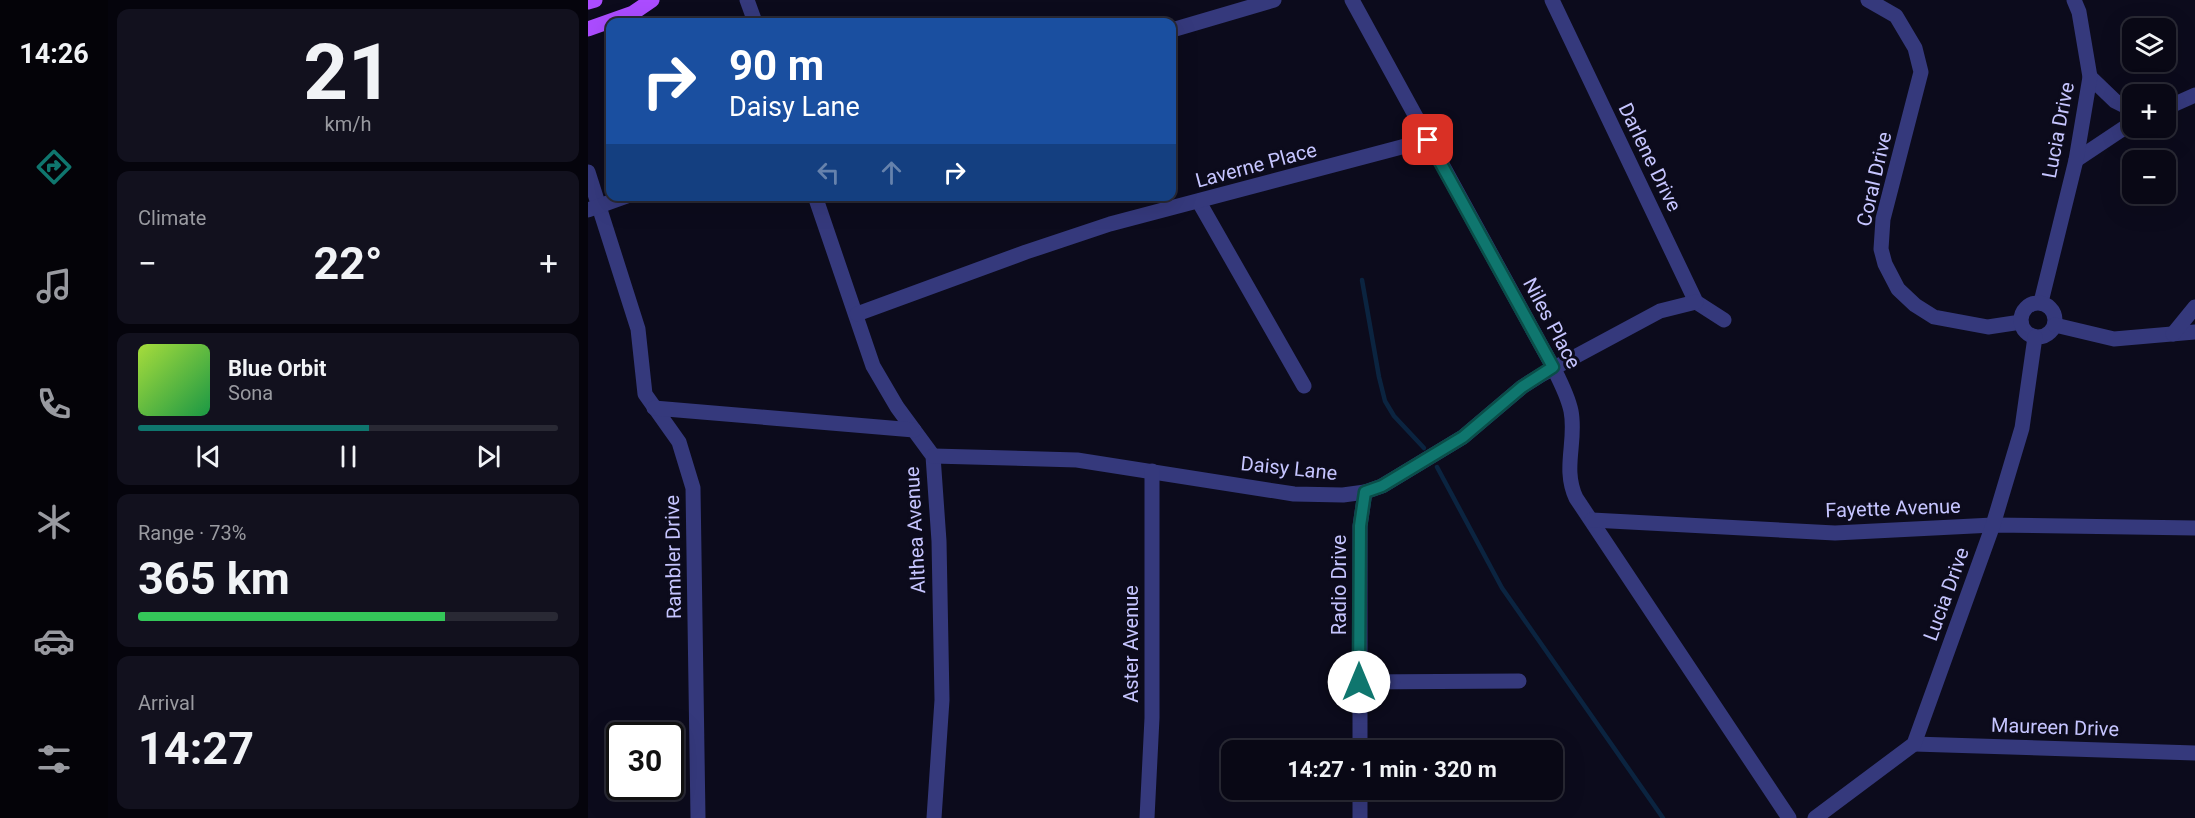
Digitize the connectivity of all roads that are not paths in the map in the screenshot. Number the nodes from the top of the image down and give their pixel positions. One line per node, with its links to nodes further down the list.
1 (595, 0): 9 (main road)
2 (652, 0): 10 (main road)
3 (747, 0): 11 (street)
4 (1274, 0): 14 (street)
5 (1352, 0): 20 (street, Niles Place)
6 (1552, 0): 27 (street, Darlene Drive)
7 (1868, 0): 32 (street, Coral Drive)
8 (2074, 0): 15 (street, Lucia Drive)
9 (588, 2)
10 (619, 18)
11 (753, 18)
12 (606, 23): 13 (main road)
13 (588, 29)
14 (1176, 29)
15 (2090, 77): 18 (street); 21 (street, Lucia Drive)
16 (2195, 95): 17 (street)
17 (2176, 104)
18 (2122, 105)
19 (2122, 129): 21 (street)
20 (1428, 140): 25 (street, Laverne Place); 37 (street, Niles Place)
21 (2076, 160): 28 (street, Lucia Drive)
22 (588, 172): 26 (street, Rambler Drive)
23 (613, 201): 26 (street)
24 (817, 201): 30 (street, Althea Avenue)
25 (1199, 202): 30 (street, Laverne Place); 38 (street)
26 (594, 208): 39 (street, Rambler Drive)
27 (1696, 302): 31 (street); 37 (street, Daisy Lane)
28 (2041, 302): 32 (street); 33 (street)
29 (2195, 307): 35 (street)
30 (856, 314): 40 (street, Althea Avenue)
31 (1724, 320)
32 (2021, 322): 36 (street)
33 (2055, 325): 35 (street); 36 (street)
34 (2195, 332): 35 (street)
35 (2173, 334)
36 (2035, 337): 45 (street, Lucia Drive)
37 (1553, 367): 43 (street, Daisy Lane); 44 (street, Niles Place)
38 (1304, 386)
39 (654, 408): 40 (street); 53 (street, Rambler Drive)
40 (914, 430): 41 (street, Althea Avenue)
41 (933, 456): 42 (street, Daisy Lane); 54 (street, Althea Avenue)
42 (1152, 471): 43 (street, Daisy Lane); 55 (street, Aster Avenue)
43 (1365, 492): 48 (street, Radio Drive)
44 (1592, 520): 45 (street, Fayette Avenue); 57 (street, Niles Place)
45 (1993, 525): 46 (street, Fayette Avenue); 50 (street, Lucia Drive)
46 (2195, 528)
47 (1519, 681): 48 (street)
48 (1359, 682): 49 (street, Radio Drive)
49 (1360, 740)
50 (1914, 744): 51 (street, Maureen Drive); 58 (street)
51 (2195, 753)
52 (1360, 800): 56 (street)
53 (698, 818)
54 (934, 818)
55 (1147, 818)
56 (1360, 818)
57 (1788, 818)
58 (1815, 818)

